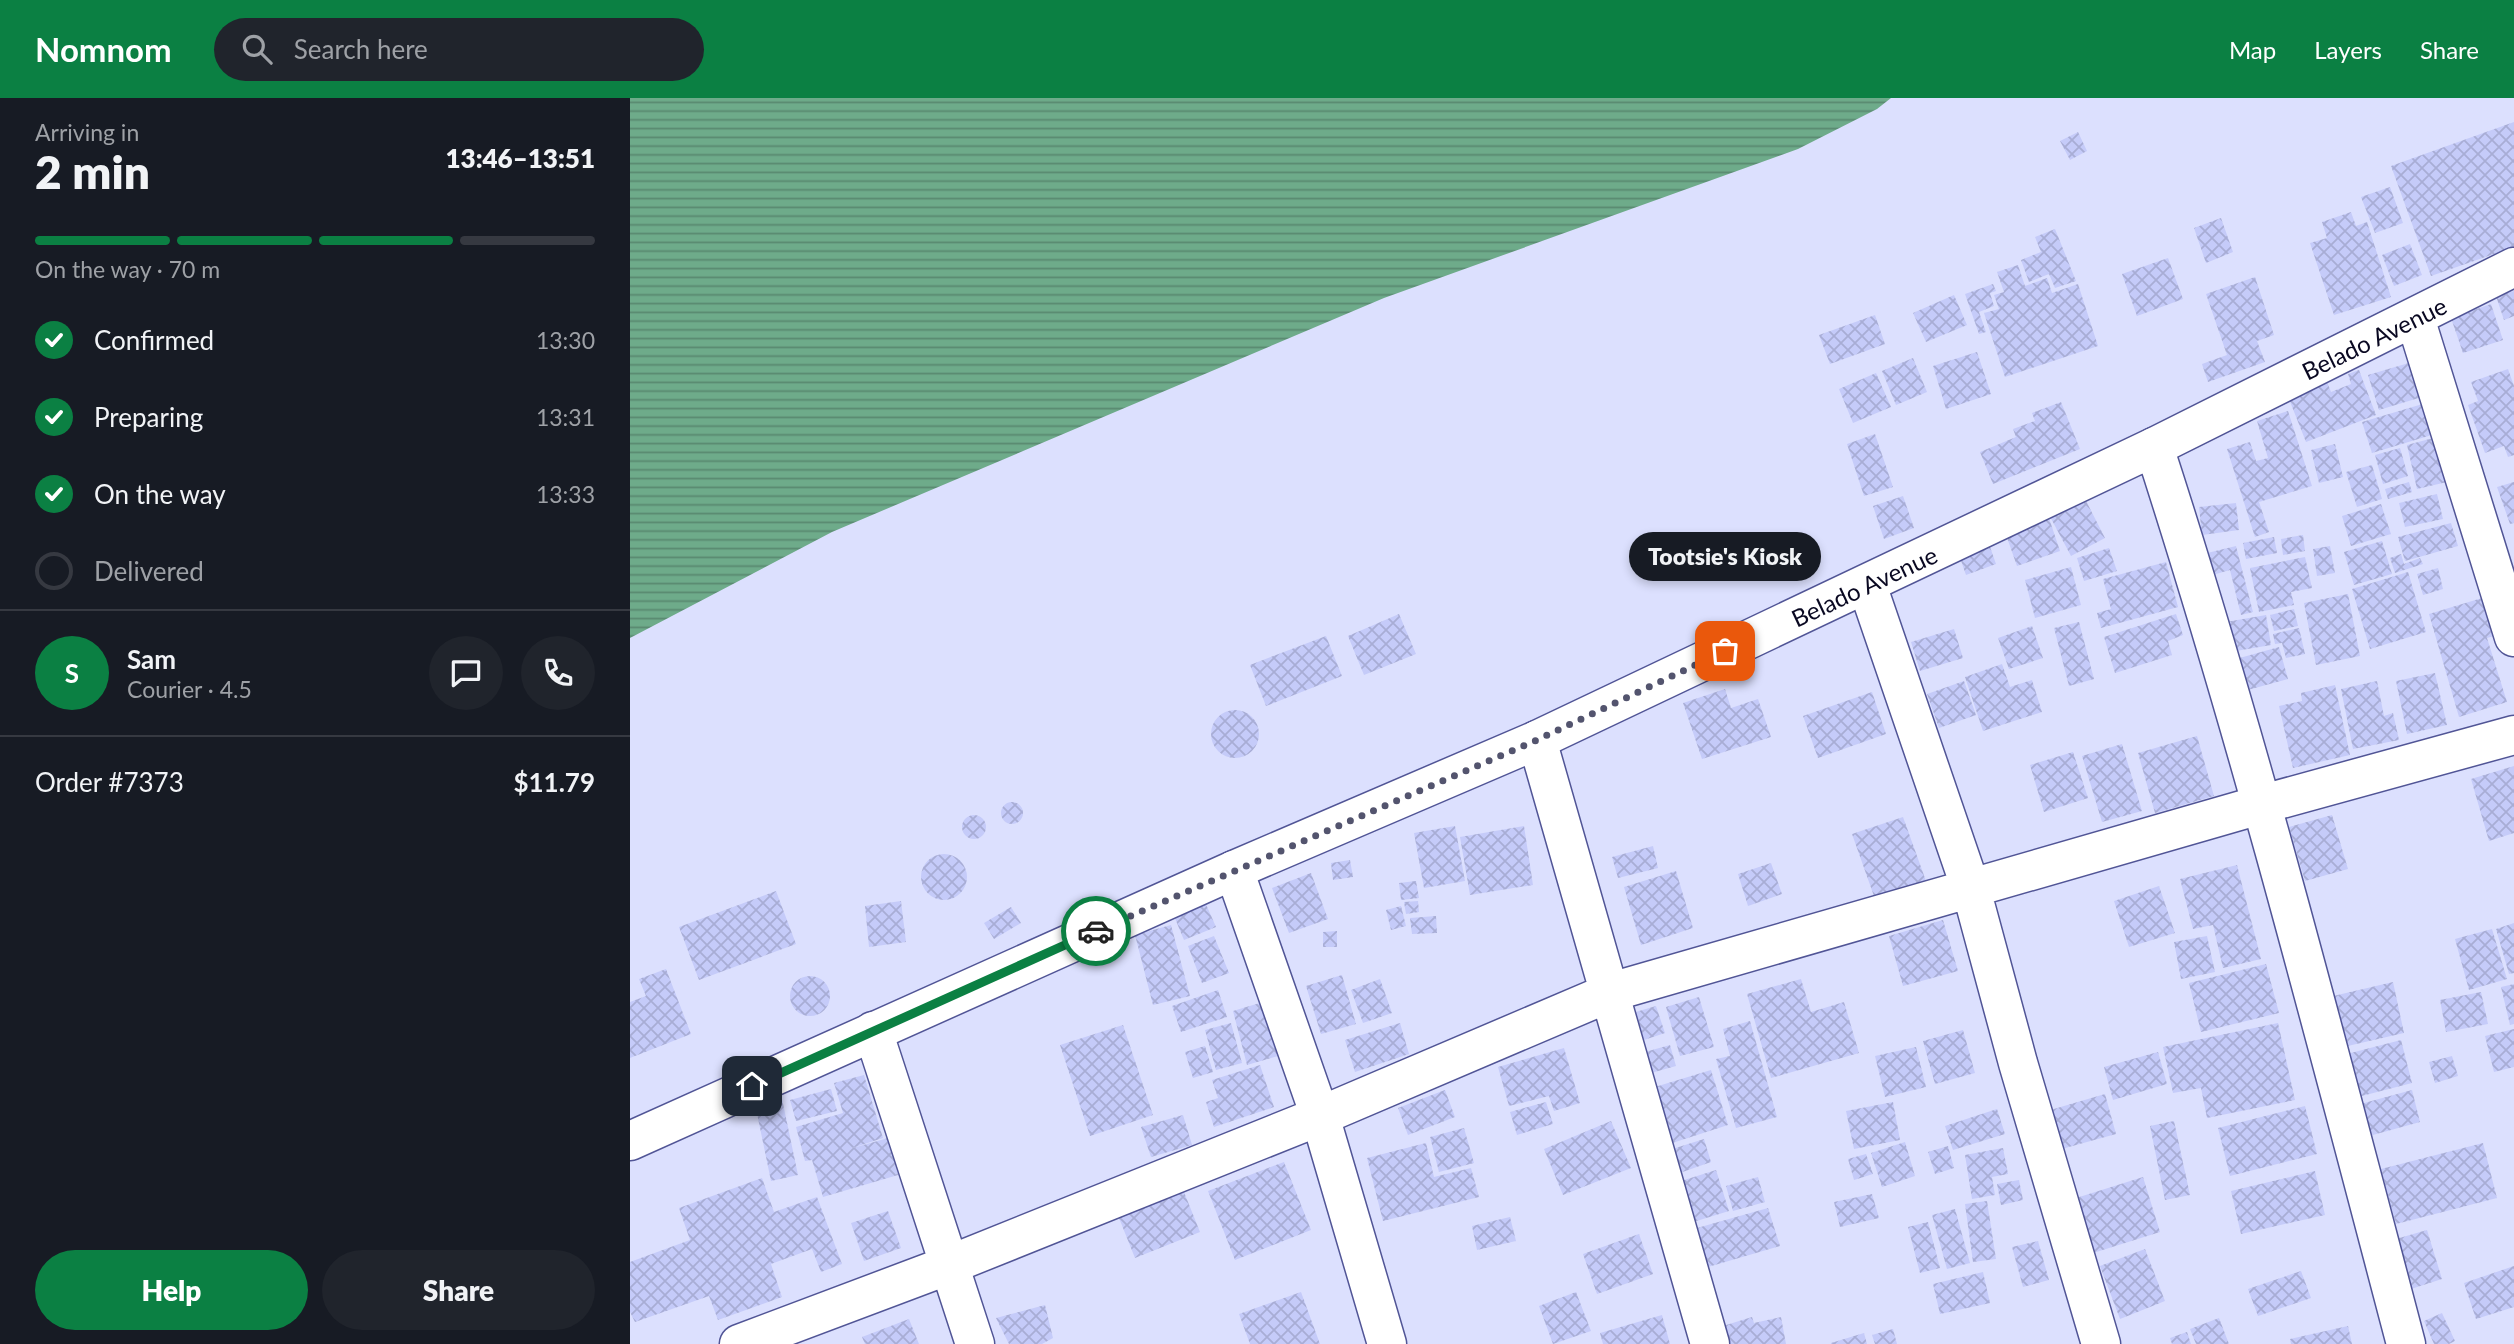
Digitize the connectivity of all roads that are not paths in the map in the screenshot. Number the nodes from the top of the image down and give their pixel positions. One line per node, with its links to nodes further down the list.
1 (2514, 267): 2 (street, Belado Avenue)
2 (2415, 318): 3 (street, Belado Avenue); 5 (street)
3 (2154, 447): 4 (street, Belado Avenue); 8 (street)
4 (1867, 585): 7 (street, Belado Avenue); 10 (street)
5 (2514, 637)
6 (2514, 735): 8 (street)
7 (1537, 740): 9 (street, Belado Avenue); 11 (street)
8 (2263, 804): 10 (street); 21 (street)
9 (1234, 870): 12 (street, Belado Avenue); 13 (street)
10 (1971, 890): 11 (street); 20 (street)
11 (1611, 992): 13 (street); 19 (street)
12 (873, 1031): 14 (street, Belado Avenue); 15 (street)
13 (1320, 1116): 15 (street); 18 (street)
14 (630, 1141)
15 (950, 1265): 16 (street); 17 (street)
16 (740, 1344)
17 (975, 1344)
18 (1387, 1344)
19 (1710, 1344)
20 (2101, 1344)
21 (2406, 1344)

